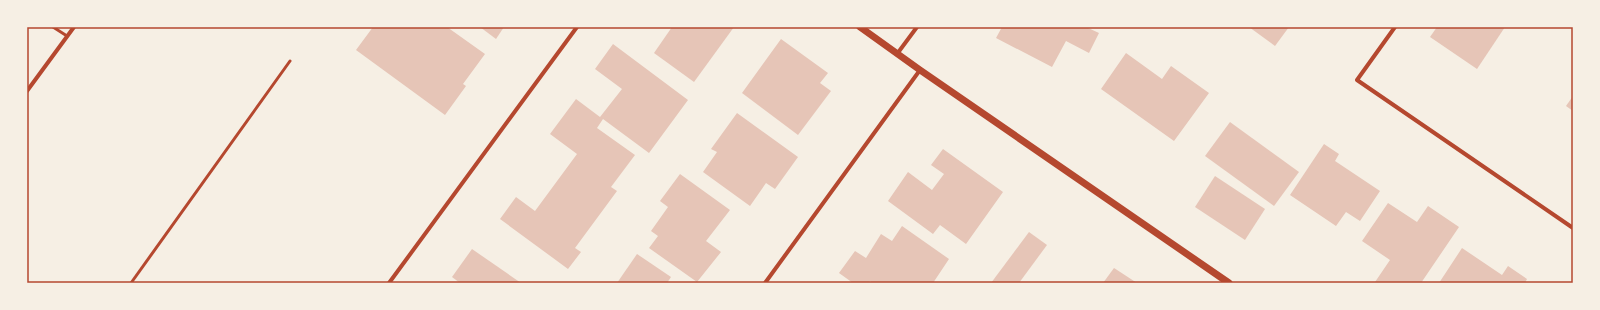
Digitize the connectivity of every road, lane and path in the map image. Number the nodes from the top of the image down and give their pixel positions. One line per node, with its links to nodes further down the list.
1 (53, 27): 7 (lane)
2 (74, 27): 7 (street)
3 (577, 27): 14 (street)
4 (860, 27): 8 (street)
5 (917, 27): 8 (street)
6 (1395, 27): 12 (street)
7 (67, 36): 11 (street)
8 (897, 54): 10 (street)
9 (290, 61): 13 (lane)
10 (920, 70): 15 (street); 16 (street)
11 (27, 91)
12 (1573, 228)
13 (131, 283)
14 (389, 283)
15 (765, 283)
16 (1229, 283)

